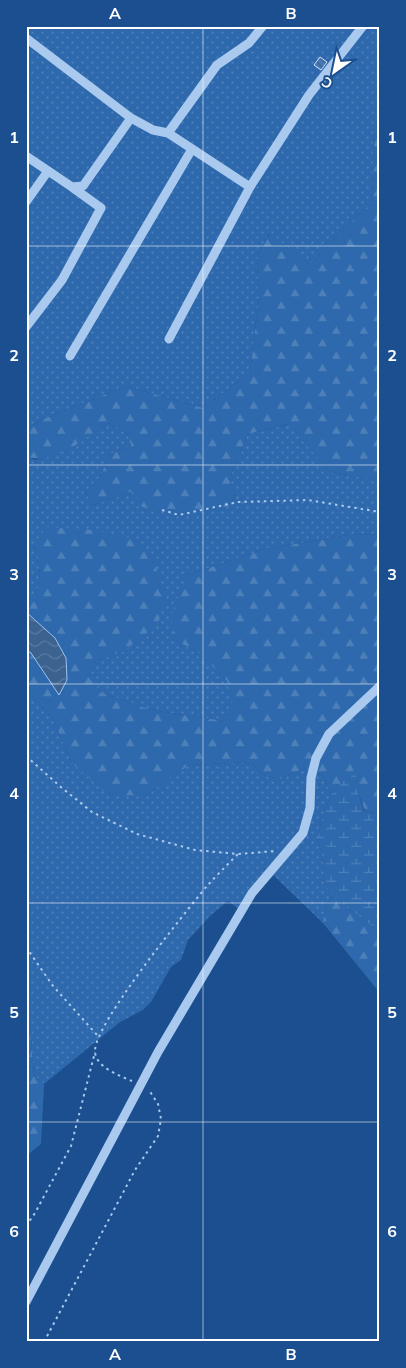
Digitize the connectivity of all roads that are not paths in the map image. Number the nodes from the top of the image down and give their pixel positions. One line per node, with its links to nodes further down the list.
1 (263, 26): 5 (street)
2 (364, 26): 10 (street)
3 (26, 38): 4 (street)
4 (131, 118): 5 (street); 9 (street)
5 (168, 133): 6 (street)
6 (192, 148): 10 (street); 14 (street)
7 (26, 156): 8 (street)
8 (48, 171): 9 (street); 11 (street)
9 (72, 186): 12 (street)
10 (250, 187): 13 (street)
11 (26, 202)
12 (26, 327)
13 (169, 339)
14 (70, 356)
15 (380, 686): 16 (street)
16 (26, 1302)

